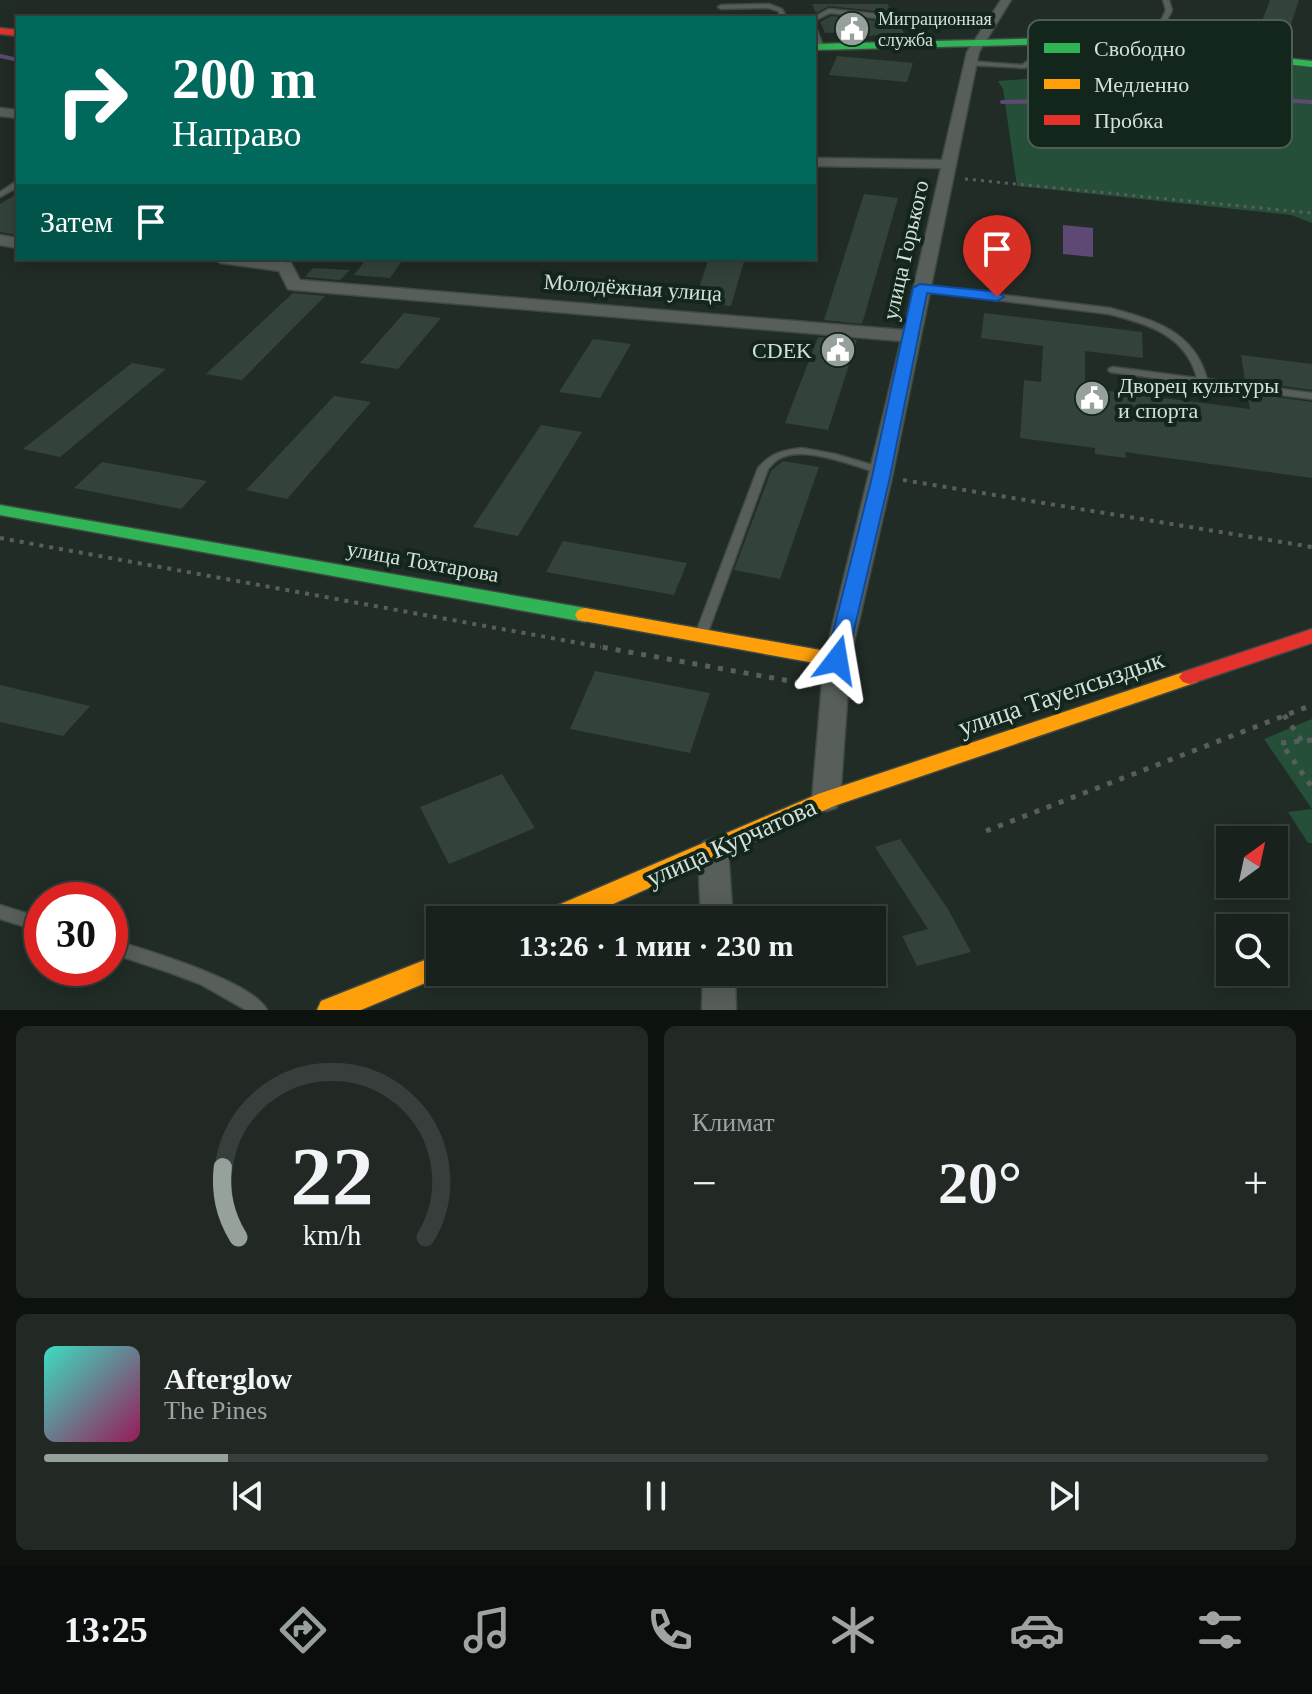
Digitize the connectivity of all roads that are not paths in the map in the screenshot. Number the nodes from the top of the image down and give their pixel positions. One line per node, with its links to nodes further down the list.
1 (1006, 0): 10 (street, улица Горького)
2 (1166, 0): 7 (lane)
3 (721, 7): 4 (lane)
4 (782, 16)
5 (816, 18): 6 (lane)
6 (816, 18)
7 (1164, 20)
8 (817, 41): 10 (street)
9 (1028, 41): 10 (street)
10 (978, 42): 12 (street, улица Горького)
11 (1292, 62): 14 (street)
12 (970, 63): 13 (lane); 16 (street, улица Горького)
13 (1028, 63)
14 (1312, 64)
15 (816, 162): 16 (street)
16 (948, 171): 18 (street, улица Горького)
17 (235, 260): 19 (street, Молодёжная улица)
18 (920, 288): 19 (street, улица Горького); 21 (lane)
19 (909, 336): 23 (street, улица Горького)
20 (1113, 370): 21 (lane)
21 (1203, 381): 22 (lane)
22 (1312, 396)
23 (882, 474): 25 (lane); 27 (street, улица Горького)
24 (0, 510): 25 (street, улица Тохтарова)
25 (701, 635): 27 (street, улица Тохтарова)
26 (1312, 636): 28 (street, улица Тауелсыздык)
27 (837, 660): 28 (street, улица Курчатова)
28 (826, 800): 29 (street, улица Курчатова)
29 (713, 850): 30 (street, улица Курчатова); 31 (street)
30 (583, 906)
31 (716, 906)
32 (0, 912): 33 (lane)
33 (24, 919)
34 (128, 952): 37 (lane)
35 (426, 971): 38 (street)
36 (719, 986): 39 (street)
37 (259, 1010)
38 (331, 1010)
39 (719, 1010)

